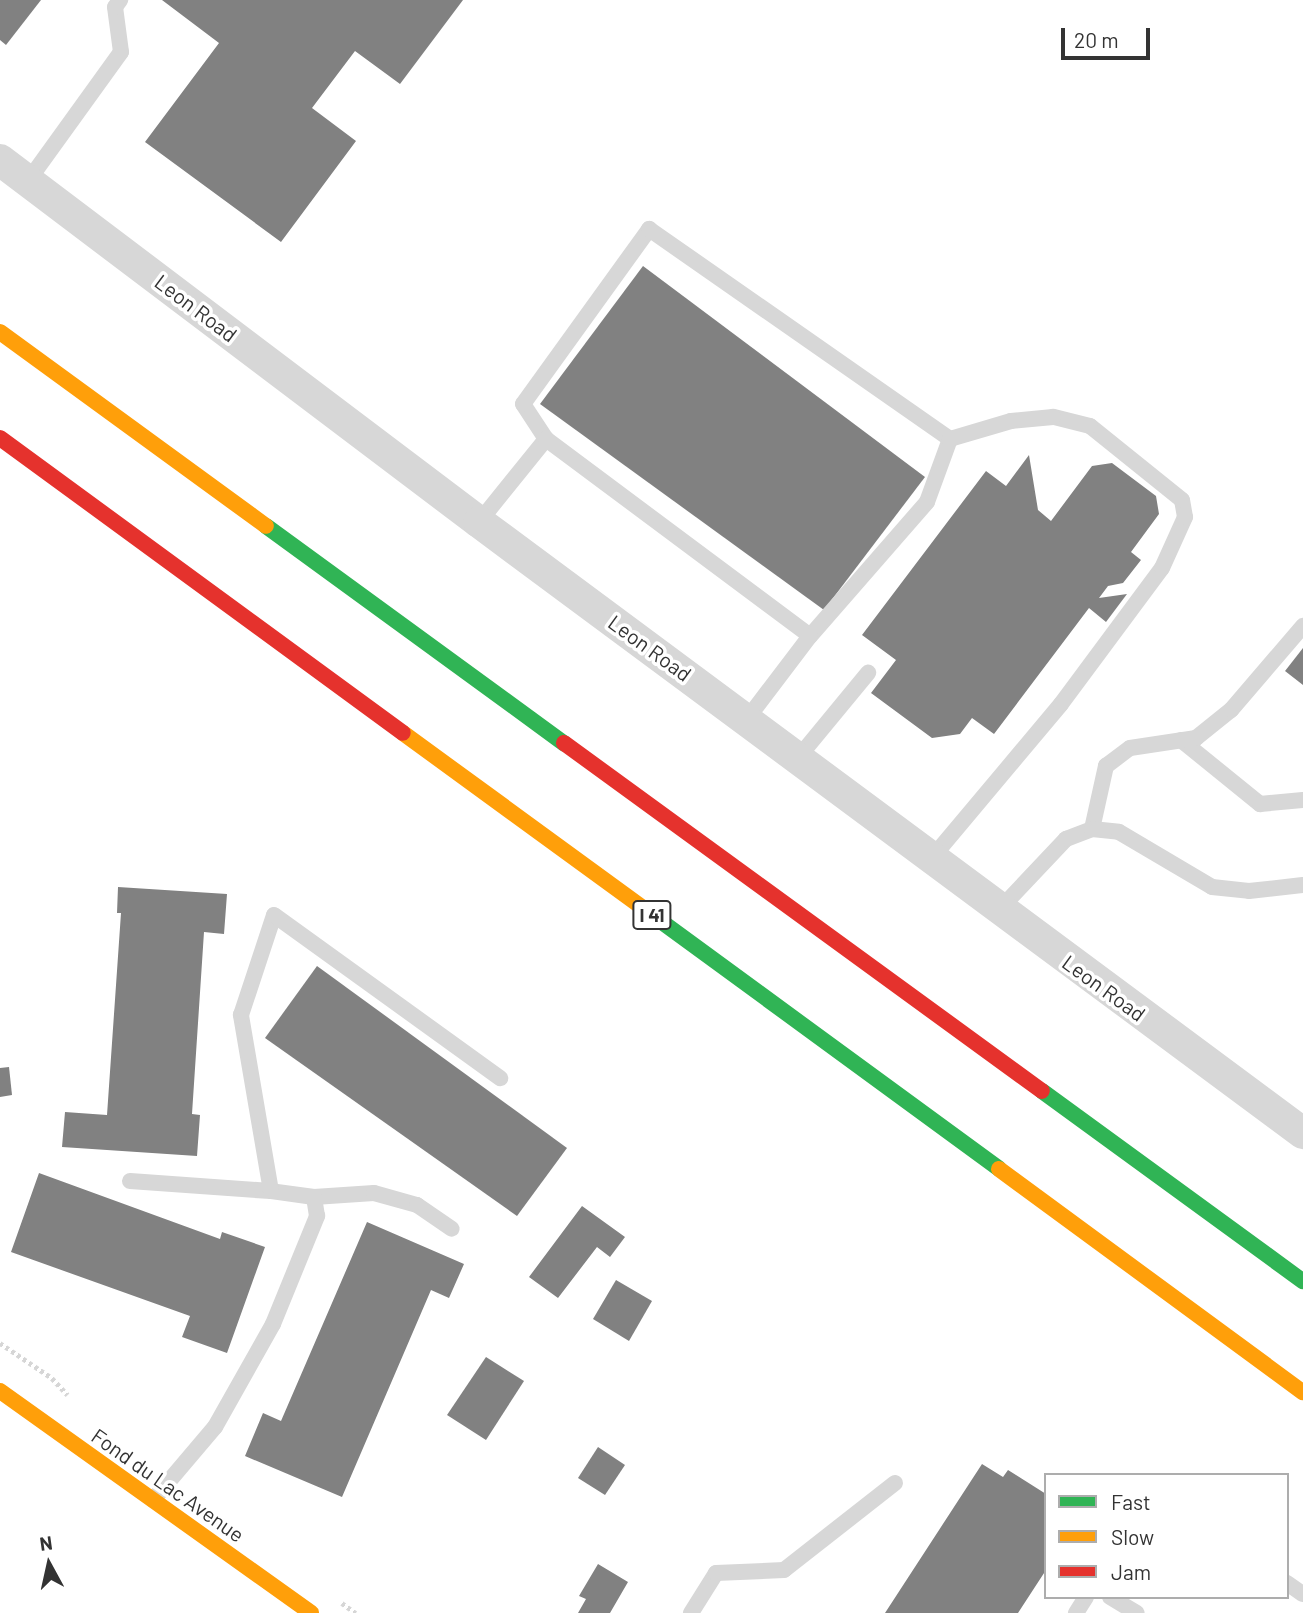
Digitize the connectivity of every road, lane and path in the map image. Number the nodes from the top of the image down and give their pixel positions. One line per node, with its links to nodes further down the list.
1 (120, 0): 3 (lane)
2 (0, 160): 3 (street, Leon Road)
3 (28, 181): 8 (street, Leon Road)
4 (0, 332): 26 (main road)
5 (0, 438): 28 (main road, I 41)
6 (546, 439): 7 (lane); 8 (lane); 10 (lane)
7 (950, 439): 10 (lane); 17 (lane)
8 (479, 522): 12 (street, Leon Road)
9 (1303, 626): 13 (lane)
10 (810, 636): 12 (lane)
11 (868, 673): 14 (lane)
12 (747, 719): 14 (street, Leon Road)
13 (1181, 740): 15 (lane); 16 (lane)
14 (797, 760): 17 (street, Leon Road)
15 (1303, 800)
16 (1092, 829): 18 (lane); 19 (lane)
17 (930, 859): 19 (street, Leon Road)
18 (1303, 885)
19 (999, 910): 21 (street, Leon Road)
20 (500, 1077): 23 (lane)
21 (1303, 1133)
22 (130, 1181): 23 (lane)
23 (271, 1191): 24 (lane)
24 (314, 1197): 25 (lane); 30 (lane)
25 (452, 1229)
26 (1303, 1281)
27 (0, 1391): 30 (main road, Fond du Lac Avenue)
28 (1303, 1392)
29 (895, 1483): 33 (lane)
30 (153, 1500): 32 (main road, Fond du Lac Avenue)
31 (1113, 1599): 34 (lane)
32 (312, 1613)
33 (691, 1613)
34 (1137, 1613)

